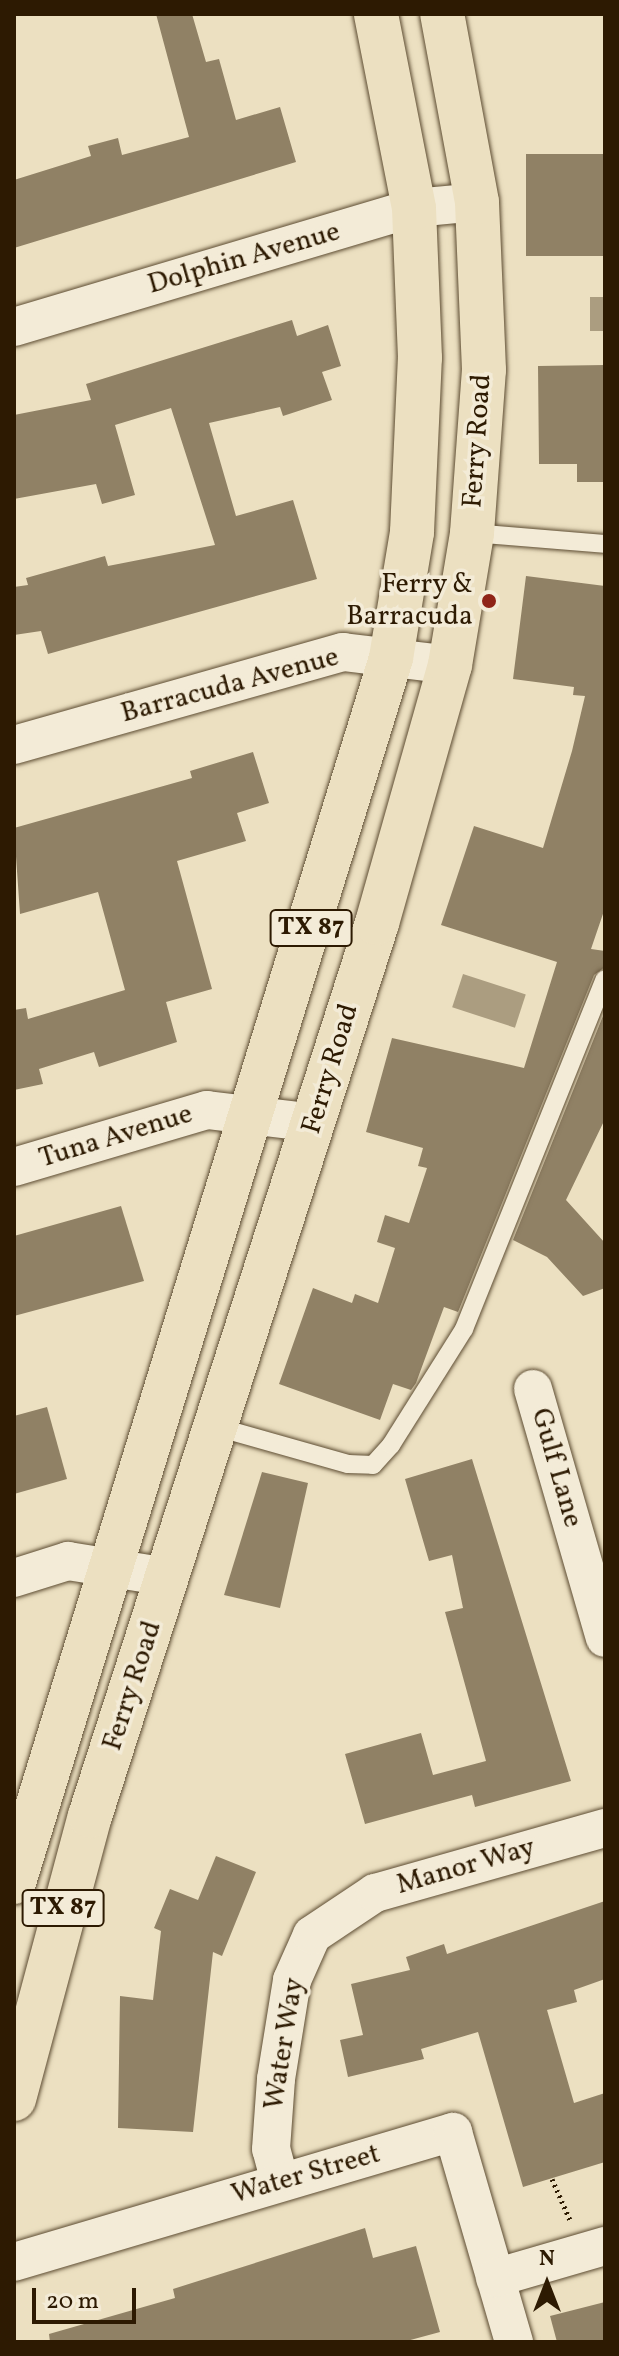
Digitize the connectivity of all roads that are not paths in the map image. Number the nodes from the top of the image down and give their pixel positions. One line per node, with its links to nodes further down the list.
1 (376, 14): 4 (main road, Ferry Road / TX 87)
2 (442, 14): 3 (main road, Ferry Road / TX 87)
3 (477, 202): 4 (street, Dolphin Avenue); 6 (main road, Ferry Road / TX 87)
4 (414, 208): 5 (street, Dolphin Avenue); 8 (main road, Ferry Road / TX 87)
5 (14, 327)
6 (472, 533): 7 (lane); 9 (main road, Ferry Road / TX 87)
7 (605, 544)
8 (391, 658): 9 (street, Barracuda Avenue); 10 (street, Barracuda Avenue); 12 (main road, Ferry Road / TX 87)
9 (450, 665): 13 (main road, Ferry Road / TX 87)
10 (14, 745)
11 (605, 979): 16 (lane)
12 (255, 1116): 13 (street, Tuna Avenue); 14 (street, Tuna Avenue); 17 (main road, Ferry Road / TX 87)
13 (314, 1123): 16 (main road, Ferry Road / TX 87)
14 (14, 1167)
15 (533, 1389): 20 (street, Gulf Lane)
16 (217, 1427): 18 (main road, Ferry Road / TX 87)
17 (111, 1568): 18 (street); 19 (street); 21 (main road, Ferry Road / TX 87)
18 (168, 1577): 25 (main road, Ferry Road / TX 87)
19 (14, 1578)
20 (605, 1638)
21 (24, 1819): 23 (main road, Ferry Road / TX 87)
22 (605, 1828): 24 (street, Manor Way)
23 (14, 1882)
24 (331, 1915): 26 (street, Water Way)
25 (14, 2099)
26 (280, 2182): 28 (street, Water Street); 29 (street, Water Street)
27 (592, 2250): 29 (street)
28 (14, 2262)
29 (495, 2278): 30 (street)
30 (514, 2342)

